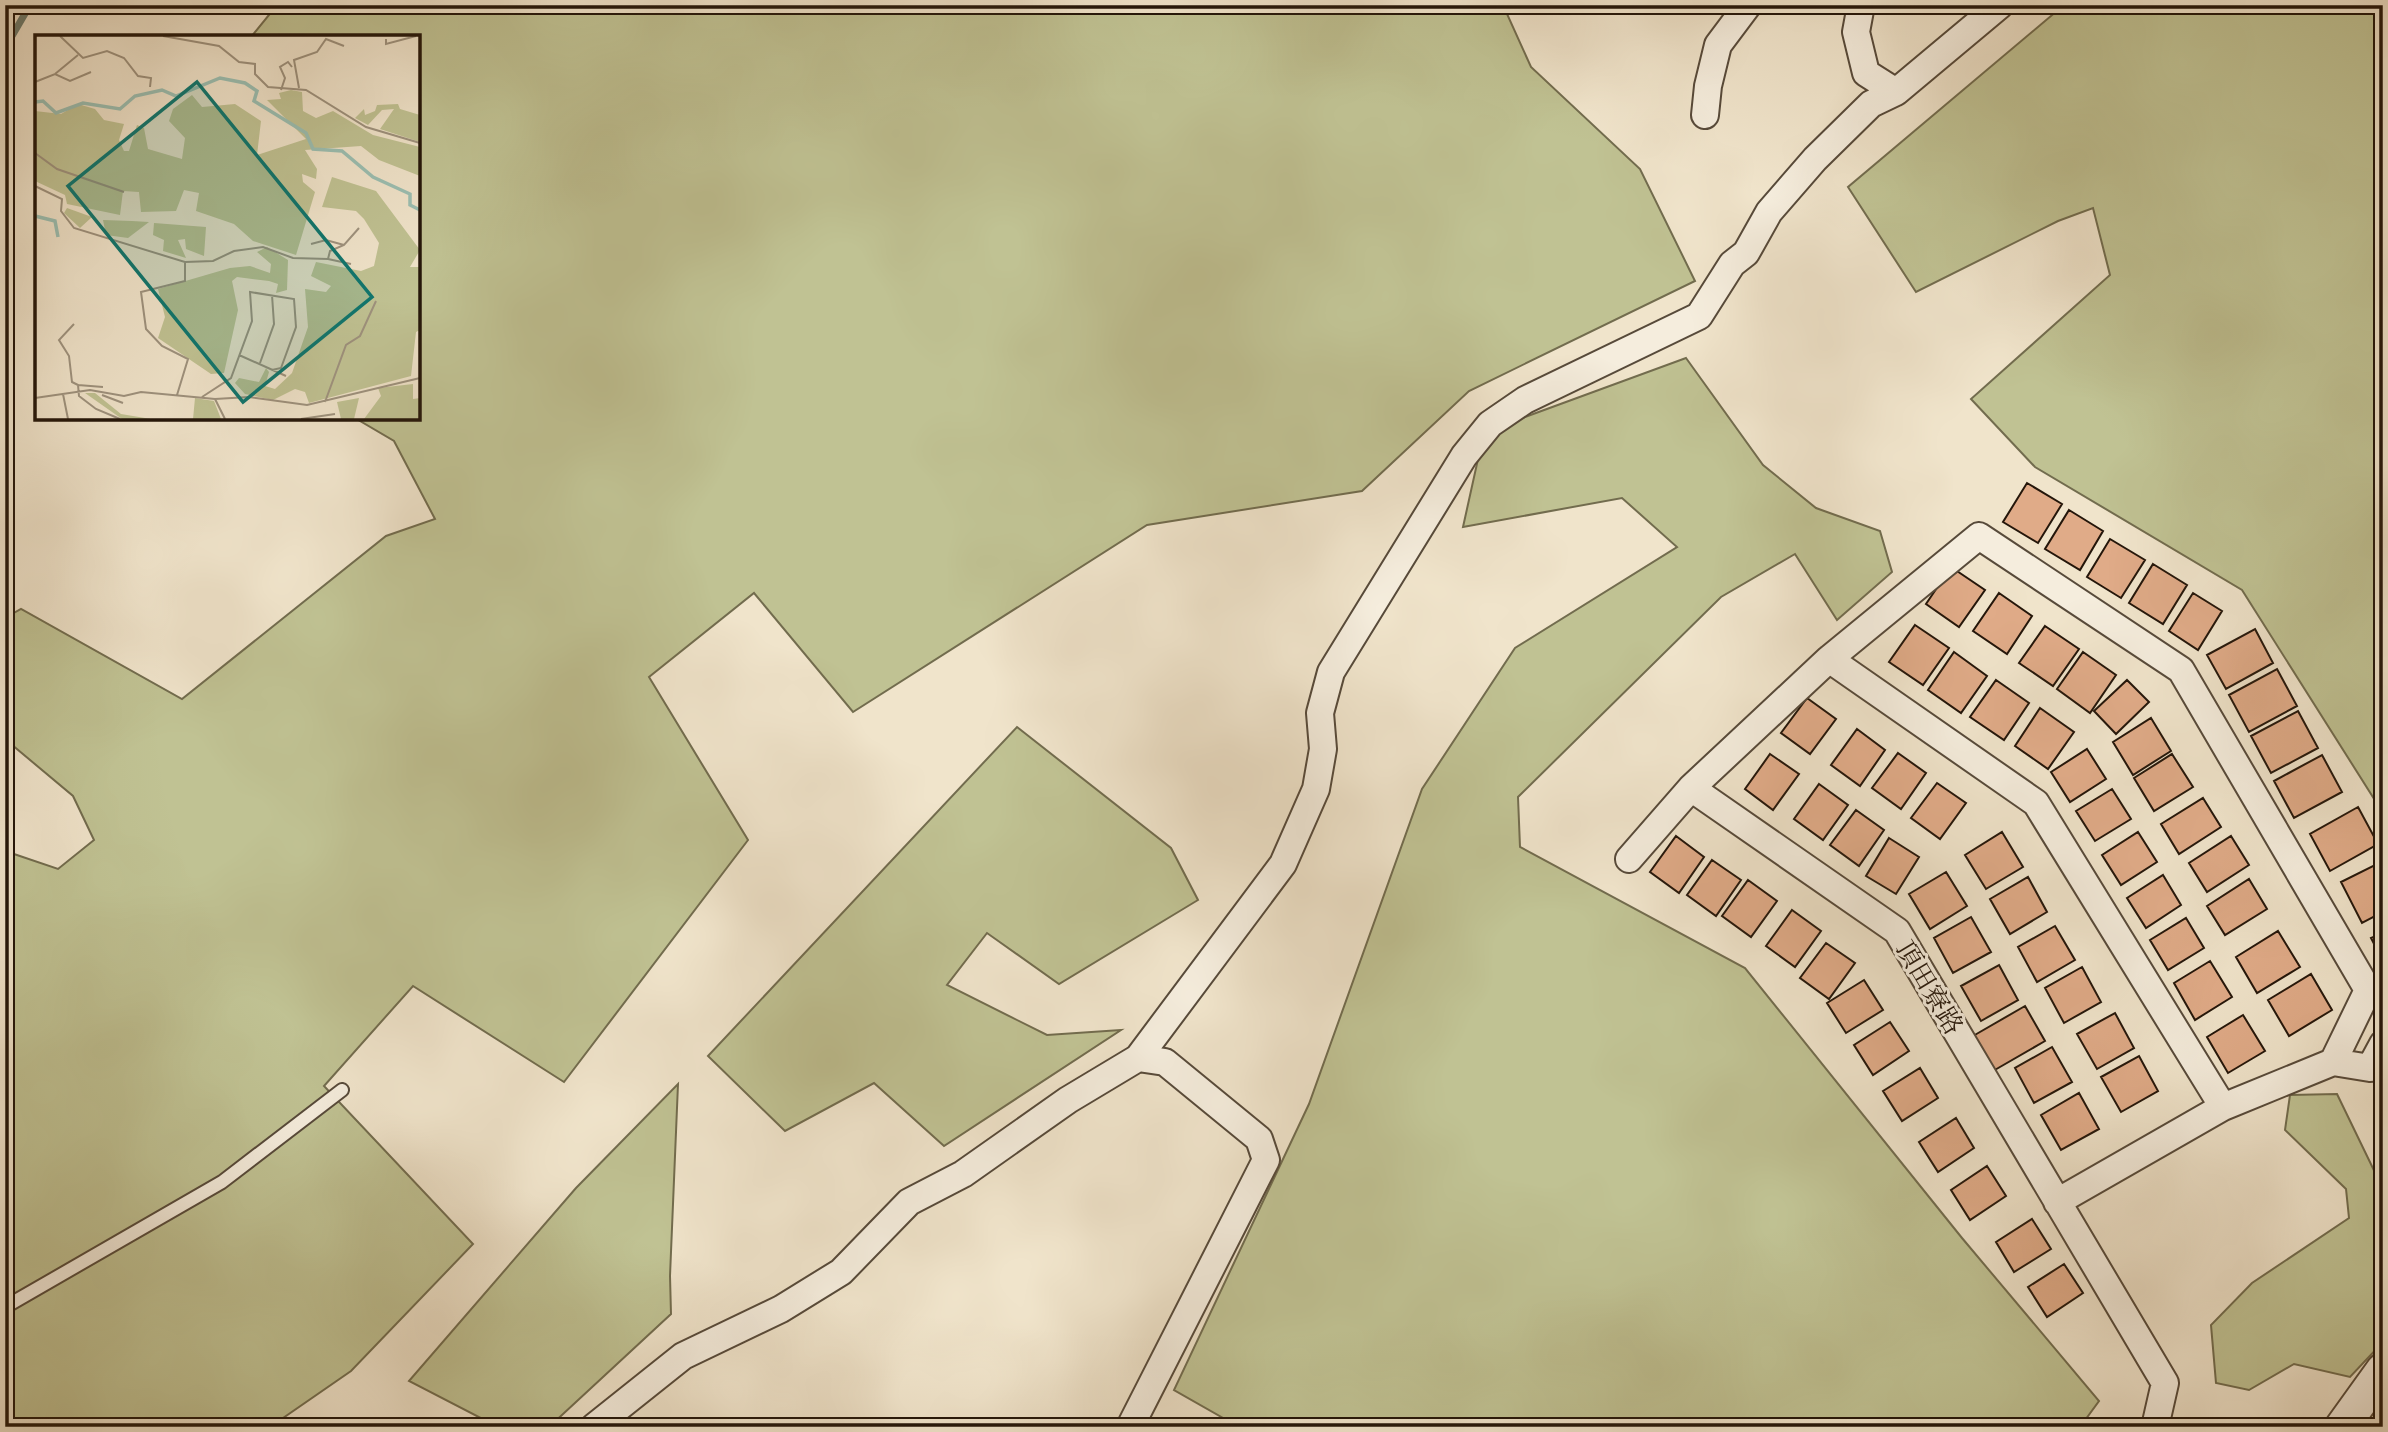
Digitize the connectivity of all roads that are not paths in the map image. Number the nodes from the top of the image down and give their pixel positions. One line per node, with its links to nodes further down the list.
1 (1748, 5): 5 (street)
2 (1861, 5): 4 (street)
3 (2000, 5): 4 (street)
4 (1896, 92): 10 (street)
5 (1704, 115)
6 (1829, 659): 7 (street); 11 (street); 13 (street)
7 (1691, 788): 8 (street); 14 (street, 頂田寮路)
8 (1629, 859)
9 (2383, 1044): 11 (street)
10 (1138, 1058): 17 (street); 18 (street)
11 (2333, 1062): 13 (street)
12 (342, 1090): 15 (lane)
13 (2223, 1107): 14 (street)
14 (2057, 1202): 19 (street, 頂田寮路)
15 (5, 1307)
16 (2383, 1370): 20 (street)
17 (594, 1427)
18 (1130, 1427)
19 (2155, 1427)
20 (2342, 1427)

